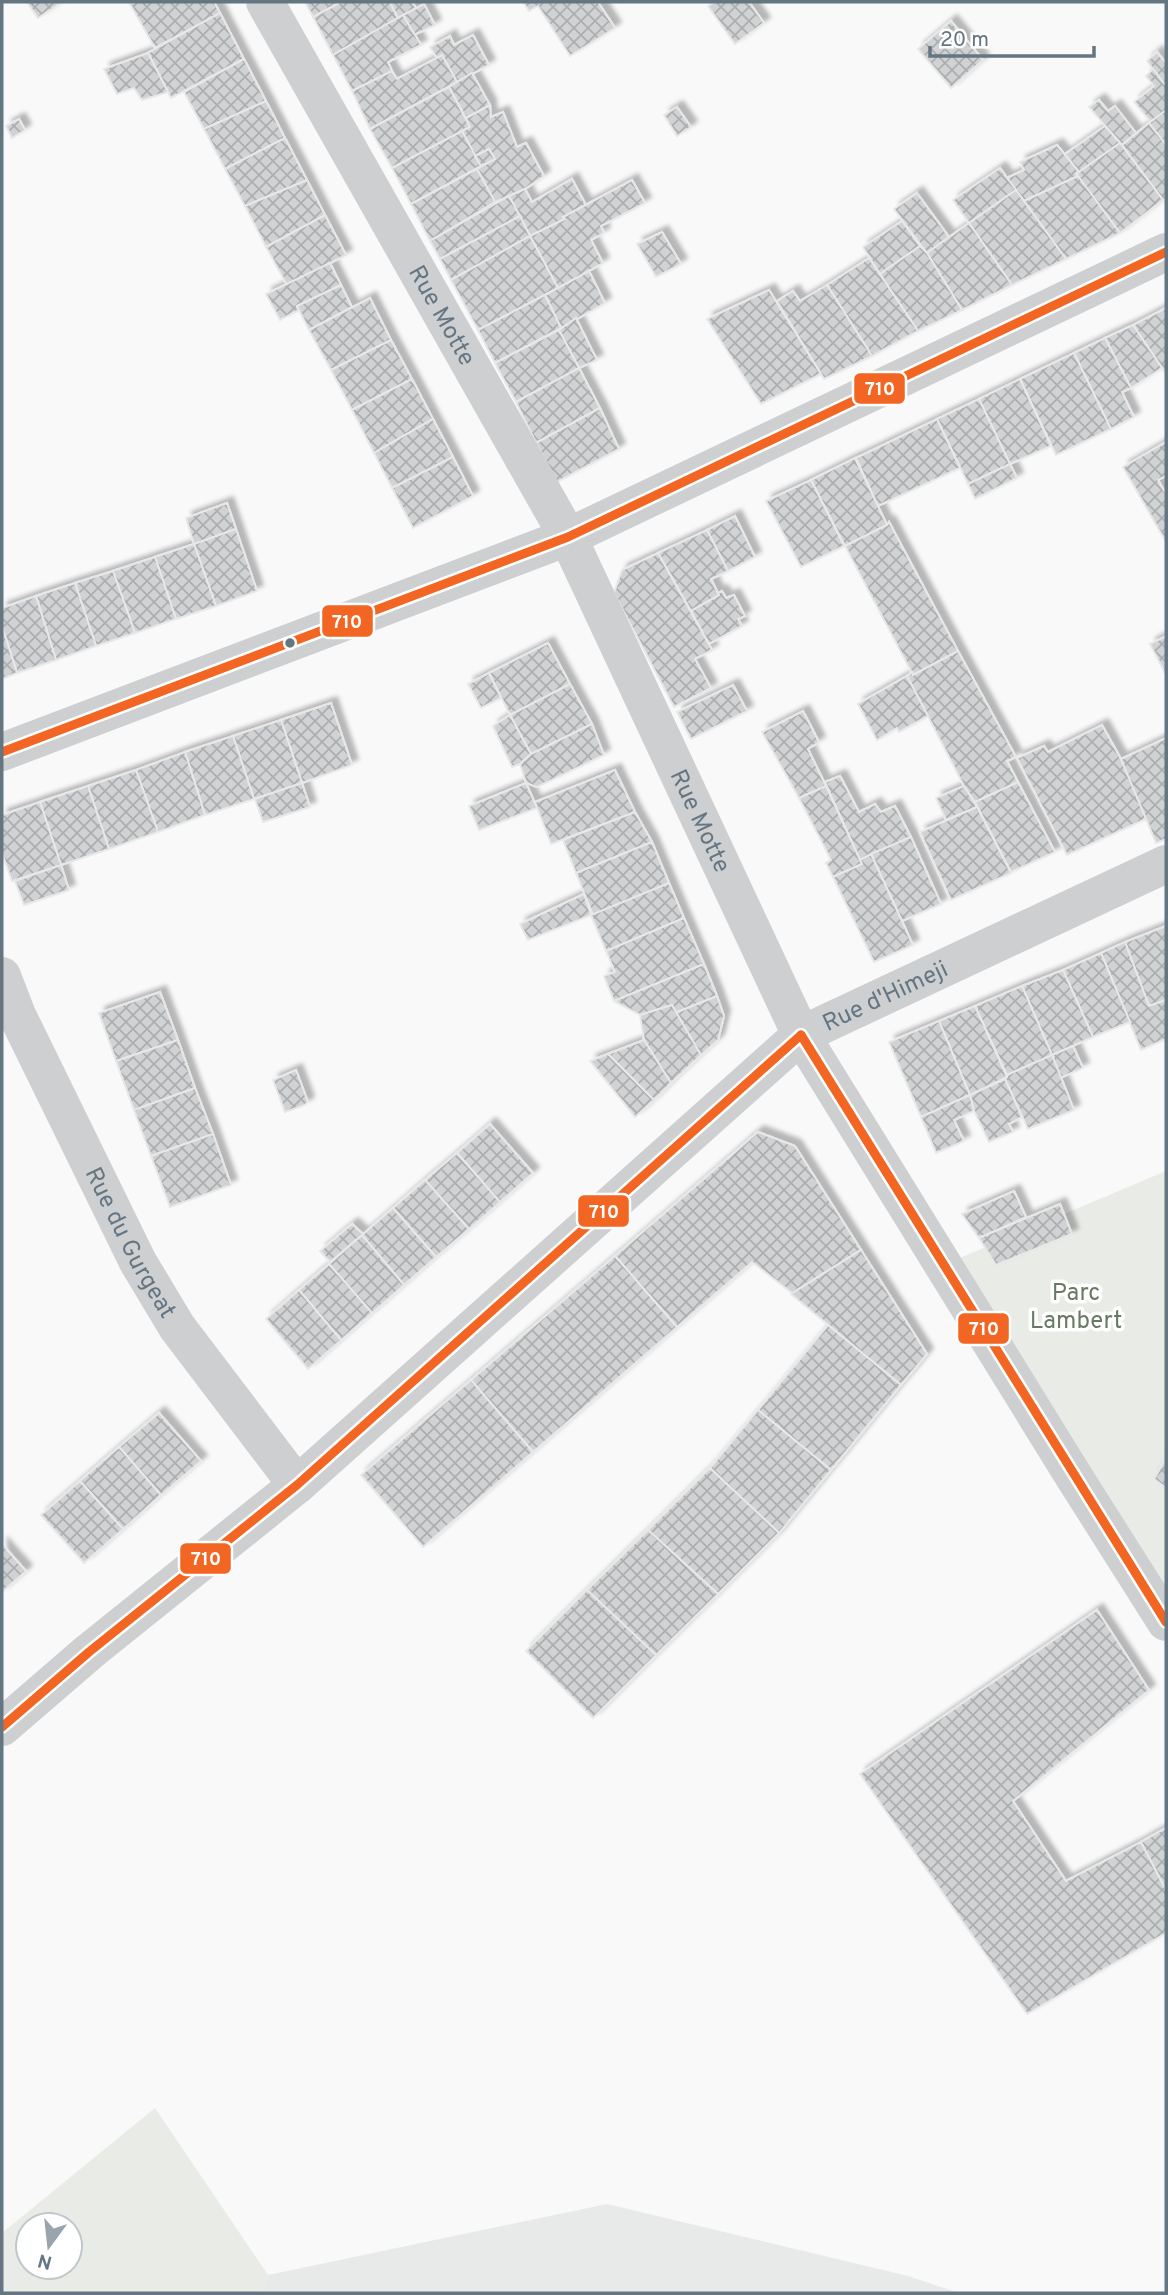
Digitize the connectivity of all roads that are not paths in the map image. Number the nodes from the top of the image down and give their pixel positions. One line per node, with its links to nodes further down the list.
1 (265, 2): 3 (street, Rue Motte)
2 (1166, 252): 3 (street)
3 (568, 537): 4 (street); 7 (street, Rue Motte)
4 (2, 752)
5 (1166, 864): 7 (street, Rue d'Himeji)
6 (2, 976): 8 (street, Rue du Gurgeat)
7 (801, 1035): 8 (street, Rue d'Himeji); 9 (street, Rue Motte)
8 (297, 1485): 10 (street, Rue d'Himeji)
9 (1166, 1622)
10 (2, 1727)

